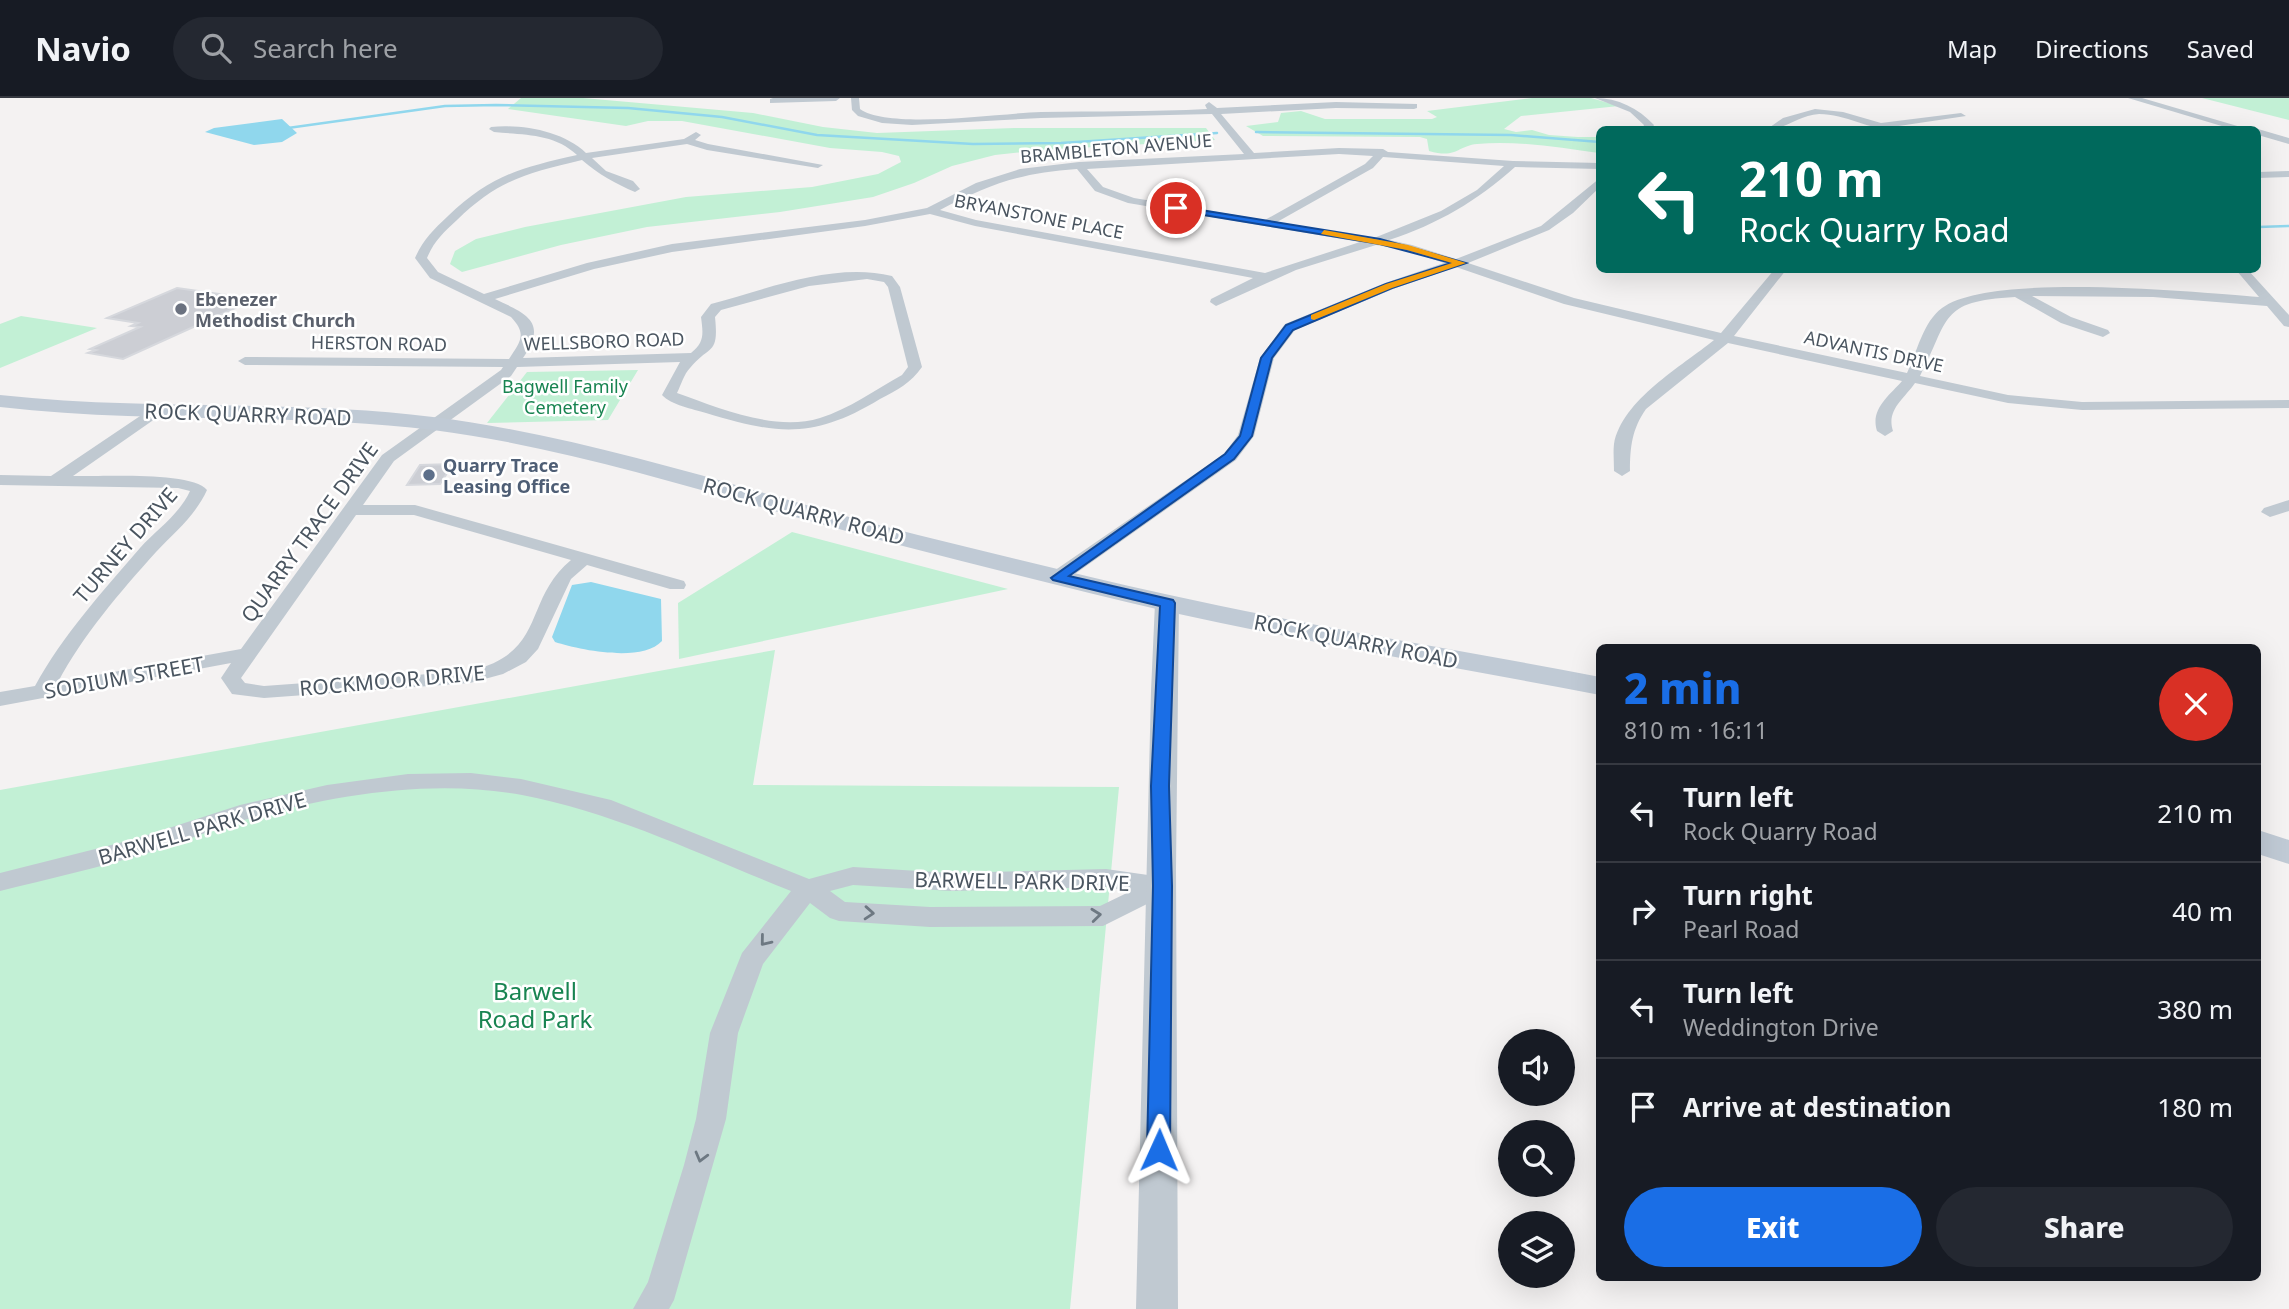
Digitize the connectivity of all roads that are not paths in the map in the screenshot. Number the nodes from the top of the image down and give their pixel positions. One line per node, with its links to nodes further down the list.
1 (836, 98): 6 (street)
2 (855, 98): 8 (street)
3 (1202, 98): 8 (street)
4 (1599, 98): 10 (street)
5 (2132, 98): 14 (street)
6 (771, 102)
7 (1413, 106): 8 (street)
8 (1215, 112): 19 (street)
9 (1961, 116): 13 (street)
10 (1648, 126)
11 (1775, 126): 12 (street)
12 (1880, 126)
13 (1898, 126)
14 (2233, 126)
15 (494, 129): 20 (street)
16 (2261, 133): 17 (street)
17 (2289, 141)
18 (1383, 152): 19 (street, BRAMBLETON AVENUE); 21 (street, BRAMBLETON AVENUE); 30 (street)
19 (1250, 155): 23 (street, BRAMBLETON AVENUE)
20 (585, 156): 22 (street); 28 (street); 37 (street)
21 (1513, 163): 24 (street, BRAMBLETON AVENUE); 31 (street)
22 (818, 165)
23 (1079, 165): 29 (street, BRAMBLETON AVENUE); 30 (street, ADVANTIS DRIVE)
24 (1596, 166)
25 (2261, 174): 26 (street)
26 (2289, 174)
27 (1596, 185): 32 (street)
28 (635, 189)
29 (930, 211): 35 (street, BRYANSTONE PLACE); 37 (street, BRAMBLETON AVENUE)
30 (1267, 223): 31 (street, ADVANTIS DRIVE)
31 (1380, 242): 32 (street, ADVANTIS DRIVE); 35 (street)
32 (1461, 263): 42 (street, ADVANTIS DRIVE); 59 (street)
33 (1778, 273): 42 (street)
34 (2245, 273): 39 (street)
35 (1265, 277): 38 (street)
36 (2015, 292): 39 (street); 41 (street); 46 (street)
37 (484, 298): 45 (street)
38 (1216, 302)
39 (2270, 302): 40 (street)
40 (2289, 323)
41 (2103, 333)
42 (1724, 339): 46 (street, ADVANTIS DRIVE); 52 (street)
43 (696, 357): 43 (street); 45 (street, WELLSBORO ROAD)
44 (244, 361): 45 (street, HERSTON ROAD)
45 (514, 363): 50 (street, QUARRY TRACE DRIVE)
46 (1911, 379): 48 (street, ADVANTIS DRIVE); 51 (street)
47 (0, 401): 49 (main road, ROCK QUARRY ROAD)
48 (2289, 404)
49 (156, 411): 50 (main road, ROCK QUARRY ROAD); 54 (street)
50 (435, 424): 56 (street, QUARRY TRACE DRIVE); 59 (main road, ROCK QUARRY ROAD)
51 (1885, 431)
52 (1622, 471)
53 (0, 480): 54 (street, TURNEY DRIVE)
54 (55, 481): 65 (street, TURNEY DRIVE)
55 (2289, 505): 57 (street)
56 (351, 510): 58 (street); 62 (street, QUARRY TRACE DRIVE)
57 (2270, 512)
58 (584, 558): 60 (street); 63 (street, ROCKMOOR DRIVE)
59 (1058, 578): 61 (main road, ROCK QUARRY ROAD)
60 (677, 585)
61 (1167, 603): 64 (main road, ROCK QUARRY ROAD); 70 (street)
62 (248, 654): 63 (street, QUARRY TRACE DRIVE); 65 (street, SODIUM STREET)
63 (232, 678)
64 (1596, 686)
65 (42, 692): 66 (street, SODIUM STREET)
66 (0, 699)
67 (2261, 843): 68 (main road)
68 (2289, 852)
69 (0, 883): 71 (street, BARWELL PARK DRIVE)
70 (1162, 886): 71 (street, BARWELL PARK DRIVE); 71 (street, BARWELL PARK DRIVE, one-way to 70); 73 (street)
71 (808, 888): 72 (street, one-way to 72)
72 (650, 1309)
73 (1157, 1309)

